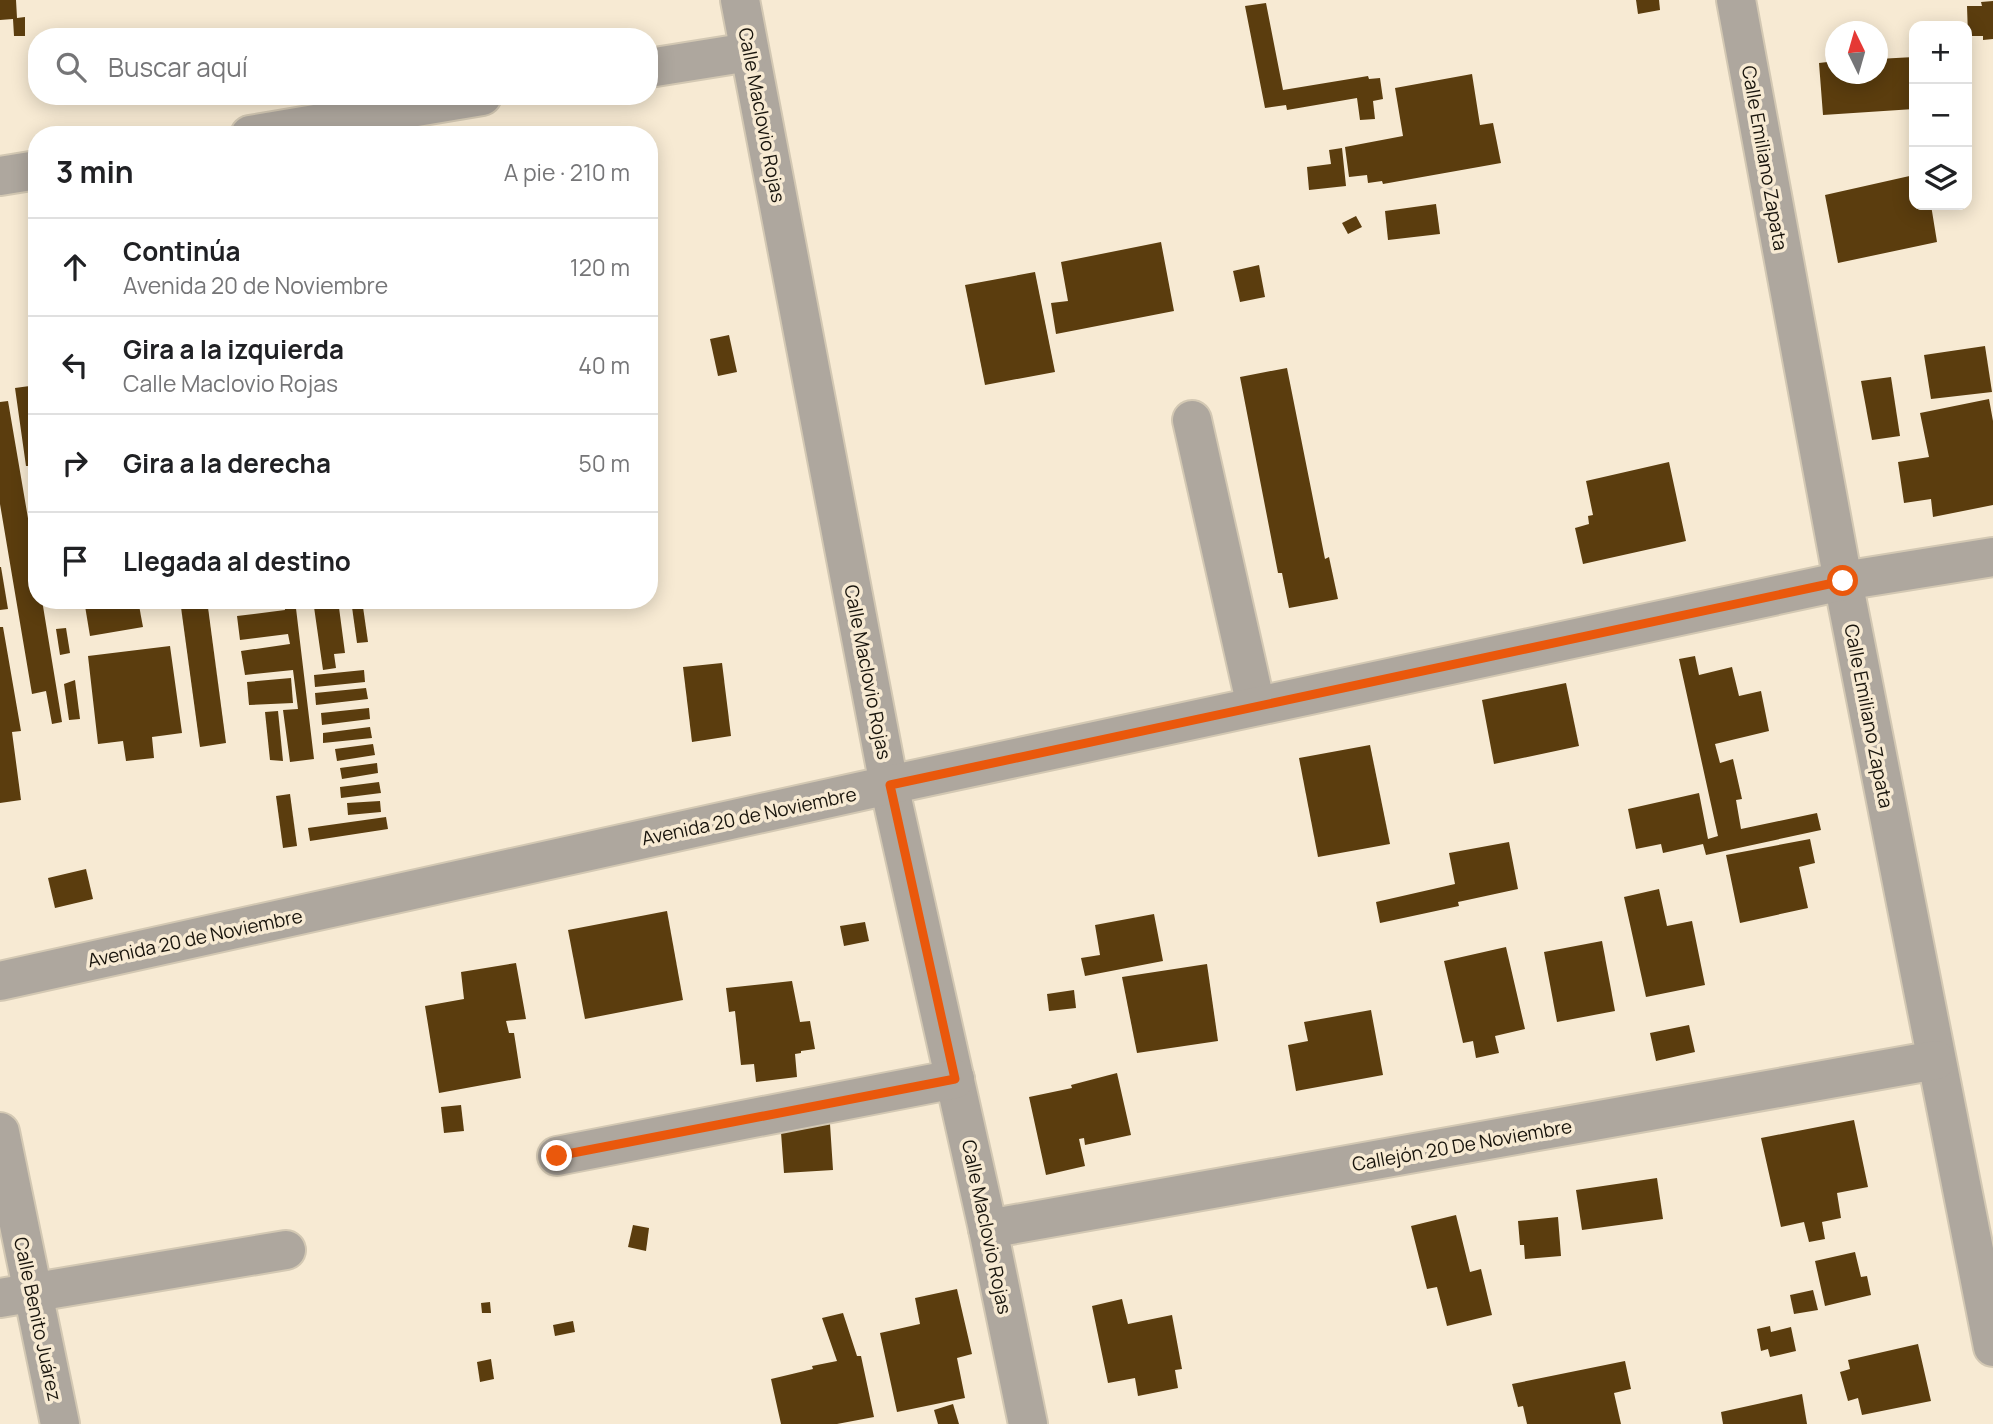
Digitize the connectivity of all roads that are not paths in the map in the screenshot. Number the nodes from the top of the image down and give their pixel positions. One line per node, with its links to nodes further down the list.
1 (740, 0): 3 (street, Calle Maclovio Rojas)
2 (1736, 0): 11 (street, Calle Emiliano Zapata)
3 (750, 52): 4 (street); 13 (street, Calle Maclovio Rojas)
4 (658, 67)
5 (428, 105): 6 (street)
6 (304, 126)
7 (28, 171): 8 (street)
8 (0, 176)
9 (1192, 420): 12 (street)
10 (1993, 557): 11 (street, Avenida 20 de Noviembre)
11 (1843, 581): 12 (street, Avenida 20 de Noviembre); 15 (street, Calle Emiliano Zapata)
12 (1256, 706): 13 (street, Avenida 20 de Noviembre)
13 (890, 785): 14 (street, Avenida 20 de Noviembre); 16 (street, Calle Maclovio Rojas)
14 (0, 981)
15 (1936, 1060): 19 (street, Callejón 20 De Noviembre); 22 (street, Calle Emiliano Zapata)
16 (955, 1079): 18 (street); 19 (street, Calle Maclovio Rojas)
17 (0, 1132): 21 (street, Calle Benito Juárez)
18 (557, 1156)
19 (988, 1229): 24 (street, Calle Maclovio Rojas)
20 (286, 1250): 21 (street)
21 (16, 1295): 23 (street, Calle Benito Juárez)
22 (1993, 1347)
23 (60, 1424)
24 (1028, 1424)

